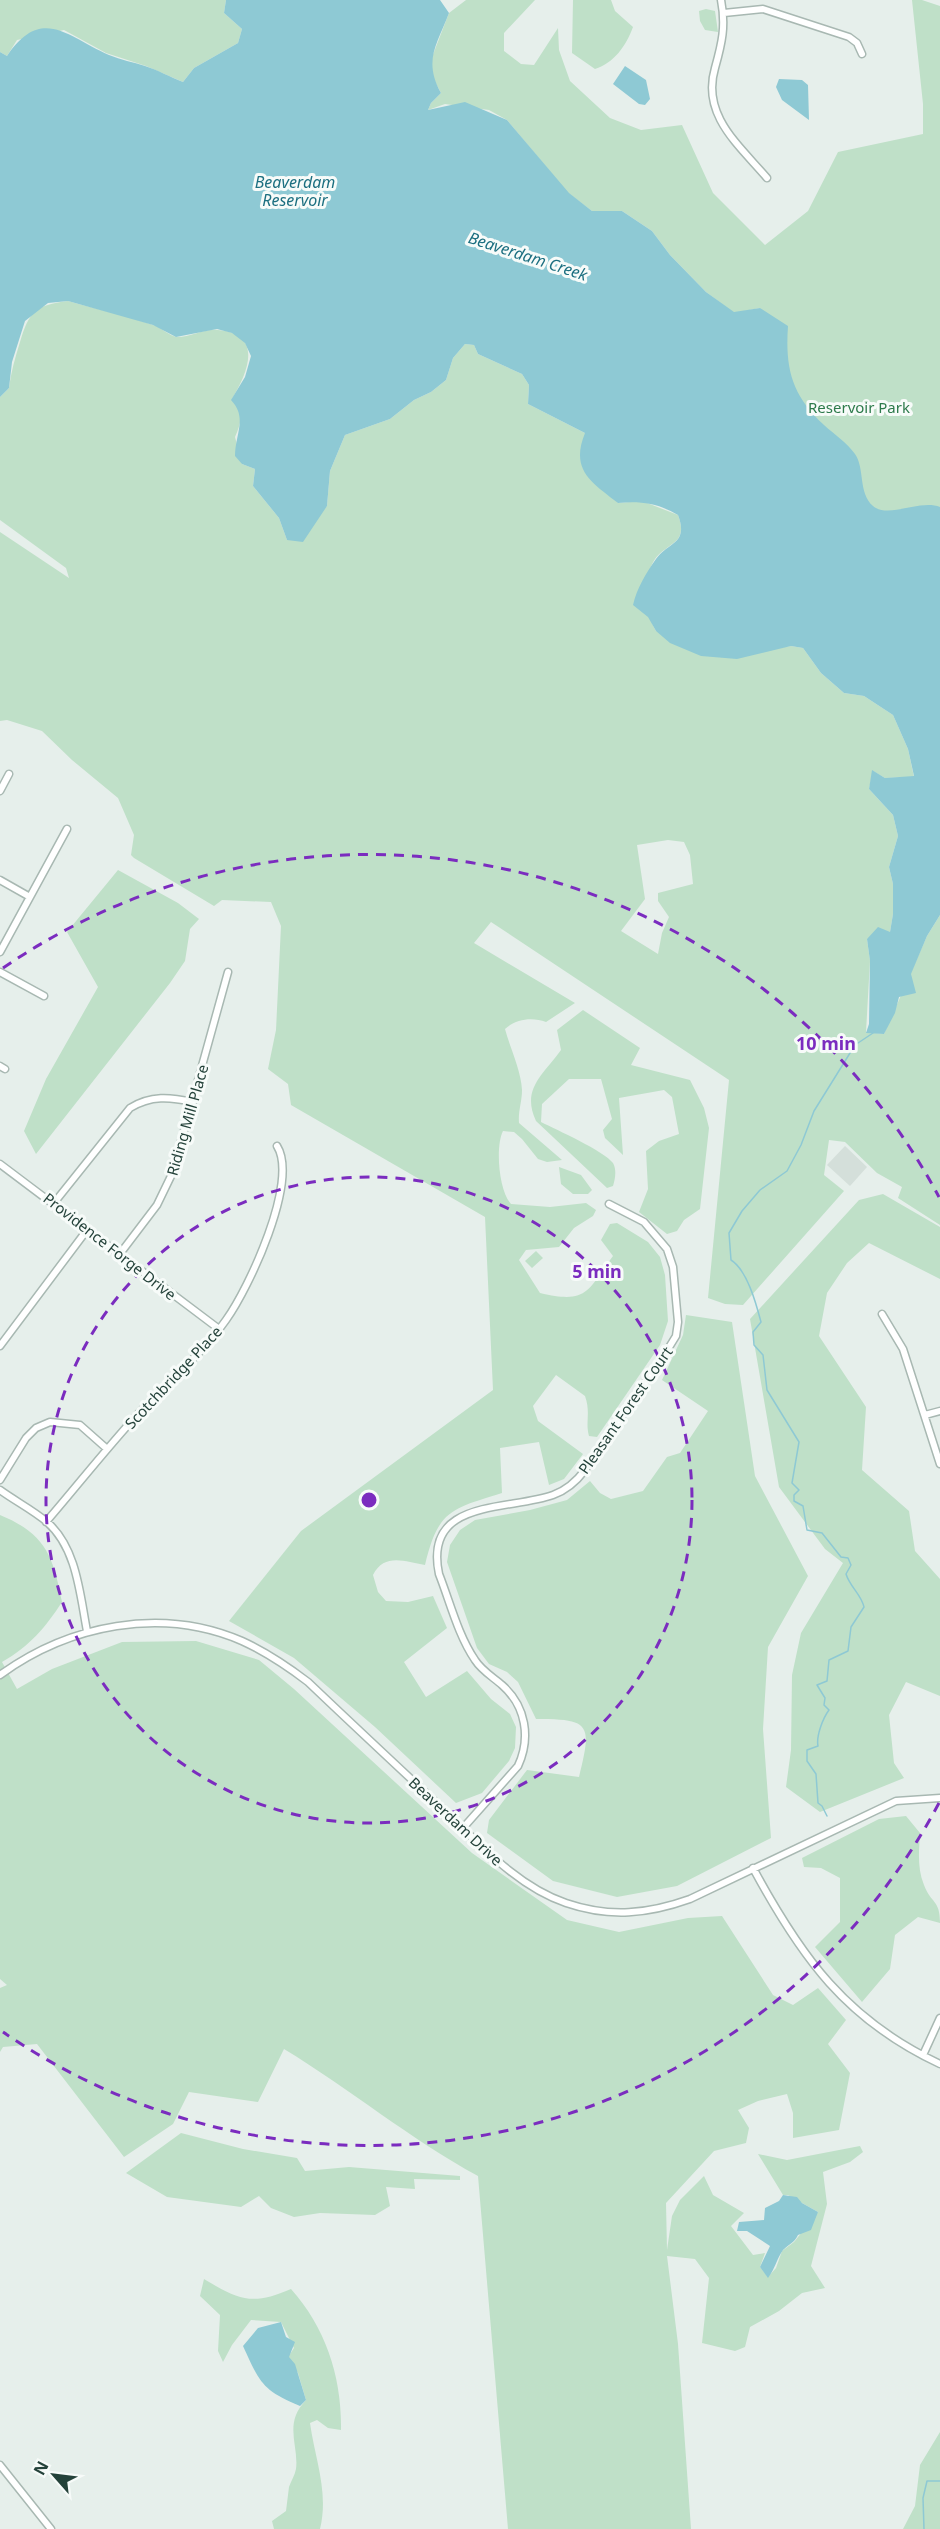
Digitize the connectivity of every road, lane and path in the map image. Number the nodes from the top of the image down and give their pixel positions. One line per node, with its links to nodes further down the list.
1 (721, 0): 2 (street)
2 (724, 13): 3 (street); 4 (street)
3 (862, 54)
4 (767, 178)
5 (9, 774): 6 (street)
6 (0, 791)
7 (67, 829): 9 (street)
8 (0, 880): 9 (street)
9 (30, 897): 10 (street)
10 (0, 952)
11 (0, 972): 13 (street)
12 (228, 972): 14 (street, Riding Mill Place)
13 (44, 996)
14 (193, 1102): 17 (street); 20 (street, Riding Mill Place)
15 (277, 1146): 22 (street, Scotchbridge Place)
16 (0, 1164): 17 (street, Providence Forge Drive)
17 (54, 1203): 19 (street, Providence Forge Drive)
18 (609, 1204): 34 (street, Pleasant Forest Court)
19 (87, 1230): 20 (street, Providence Forge Drive); 23 (street)
20 (119, 1255): 22 (street, Providence Forge Drive)
21 (882, 1314): 25 (street)
22 (219, 1329): 26 (street, Scotchbridge Place)
23 (0, 1346)
24 (940, 1411): 25 (street)
25 (925, 1415): 27 (street)
26 (106, 1448): 28 (street); 30 (street, Scotchbridge Place)
27 (940, 1464)
28 (0, 1480)
29 (0, 1490): 30 (street)
30 (46, 1522): 31 (street)
31 (87, 1631): 32 (street, Beaverdam Drive); 34 (street, Beaverdam Drive)
32 (0, 1675)
33 (940, 1798): 35 (street, Beaverdam Drive)
34 (463, 1828): 35 (street, Beaverdam Drive)
35 (753, 1868): 37 (street)
36 (940, 2018): 37 (street)
37 (923, 2055): 38 (street)
38 (940, 2064)
39 (0, 2465): 40 (street)
40 (51, 2529)

